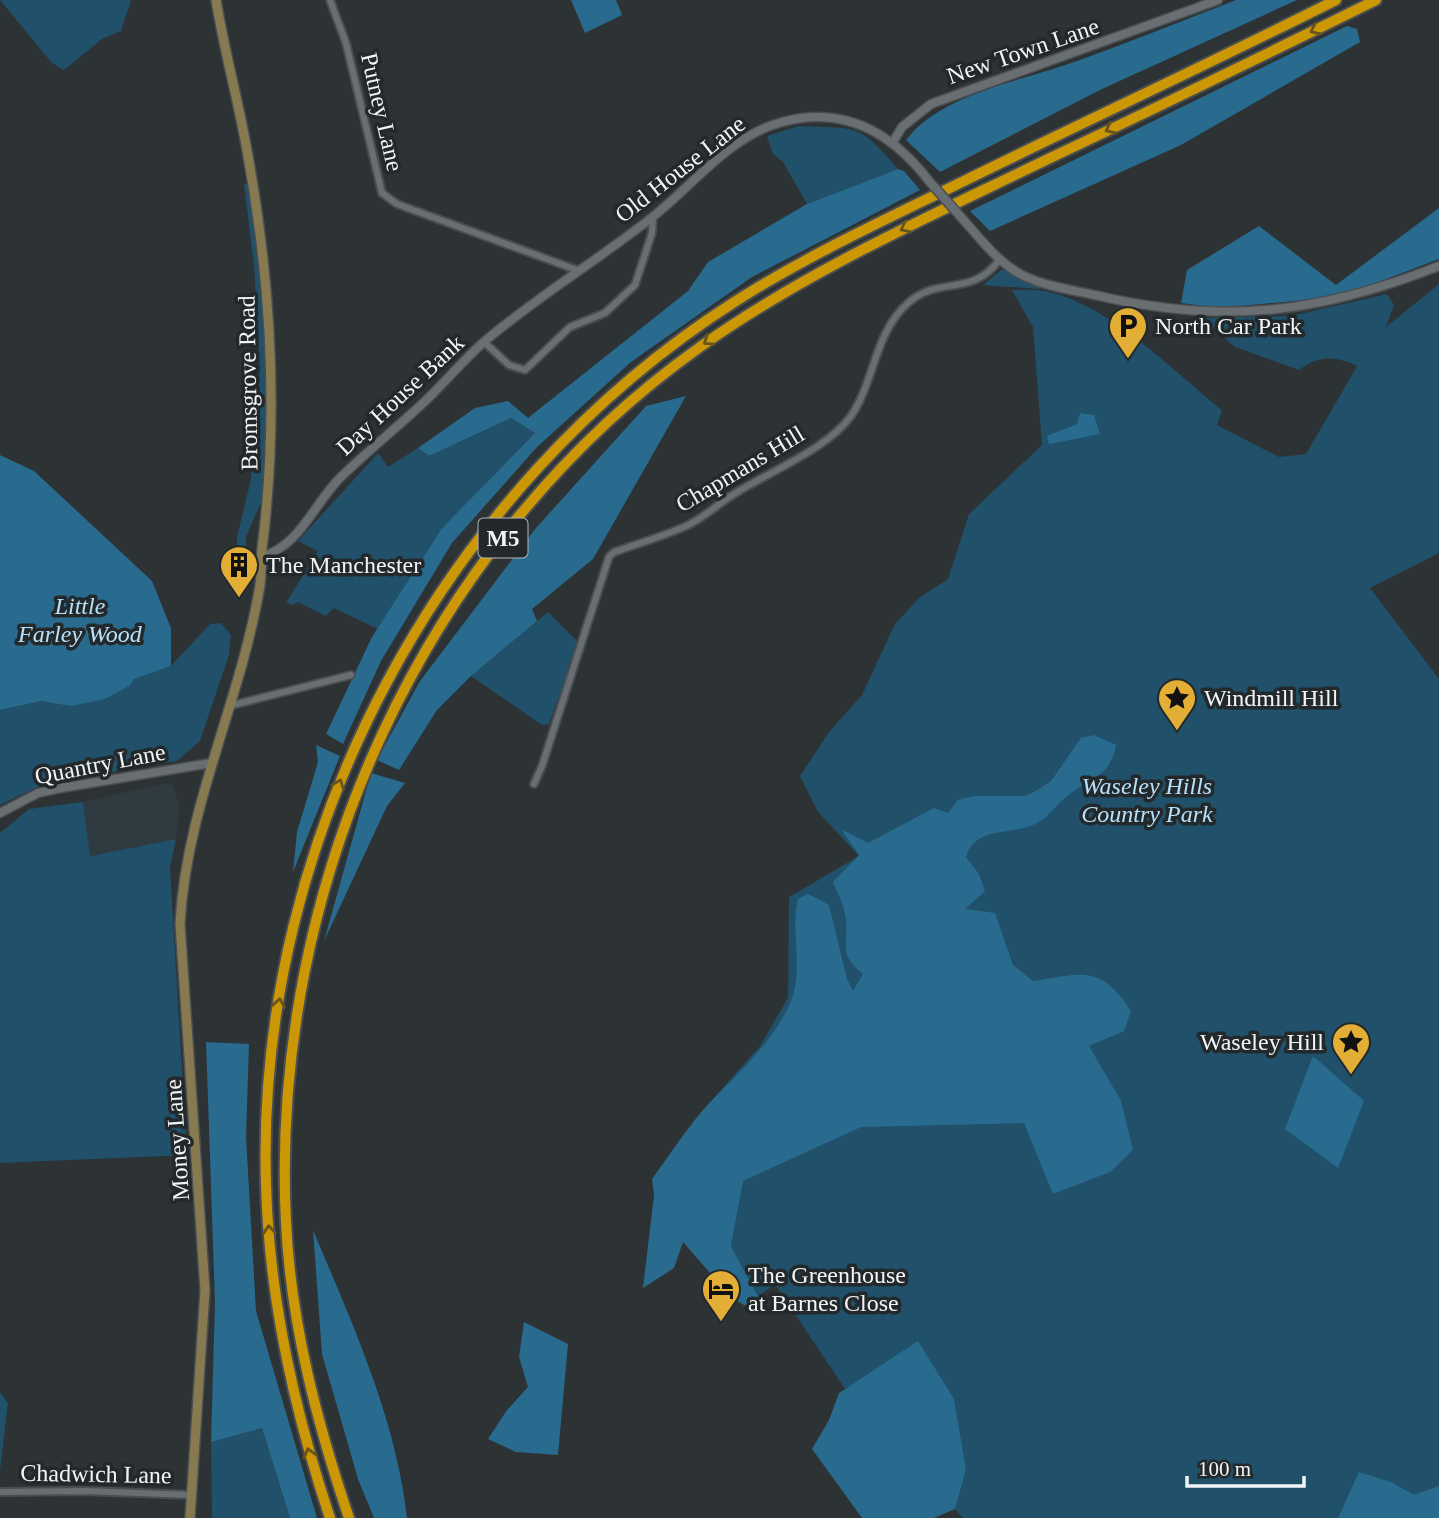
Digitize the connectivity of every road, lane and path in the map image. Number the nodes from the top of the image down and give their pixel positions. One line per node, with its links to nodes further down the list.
1 (216, 0): 12 (main road, Bromsgrove Road)
2 (330, 0): 10 (street, Putney Lane)
3 (1218, 0): 6 (street, New Town Lane)
4 (1336, 0): 21 (highway, M5, one-way to 4)
5 (1376, 0): 22 (highway, M5, one-way to 22)
6 (893, 142): 7 (street, Old House Lane); 8 (street, Old House Lane, bridge)
7 (653, 217): 10 (street, Old House Lane); 11 (street)
8 (1000, 259): 9 (street, Old House Lane); 16 (street, Chapmans Hill)
9 (1439, 266)
10 (577, 270): 11 (street, Day House Bank)
11 (484, 342): 12 (street, Day House Bank)
12 (261, 557): 14 (main road, Bromsgrove Road)
13 (351, 675): 14 (street)
14 (229, 706): 15 (main road, Bromsgrove Road)
15 (211, 763): 17 (street, Quantry Lane); 19 (main road, Money Lane)
16 (534, 784)
17 (0, 813)
18 (0, 1492): 19 (street, Chadwich Lane)
19 (192, 1495): 20 (main road, Money Lane)
20 (190, 1518)
21 (330, 1518)
22 (349, 1518)

